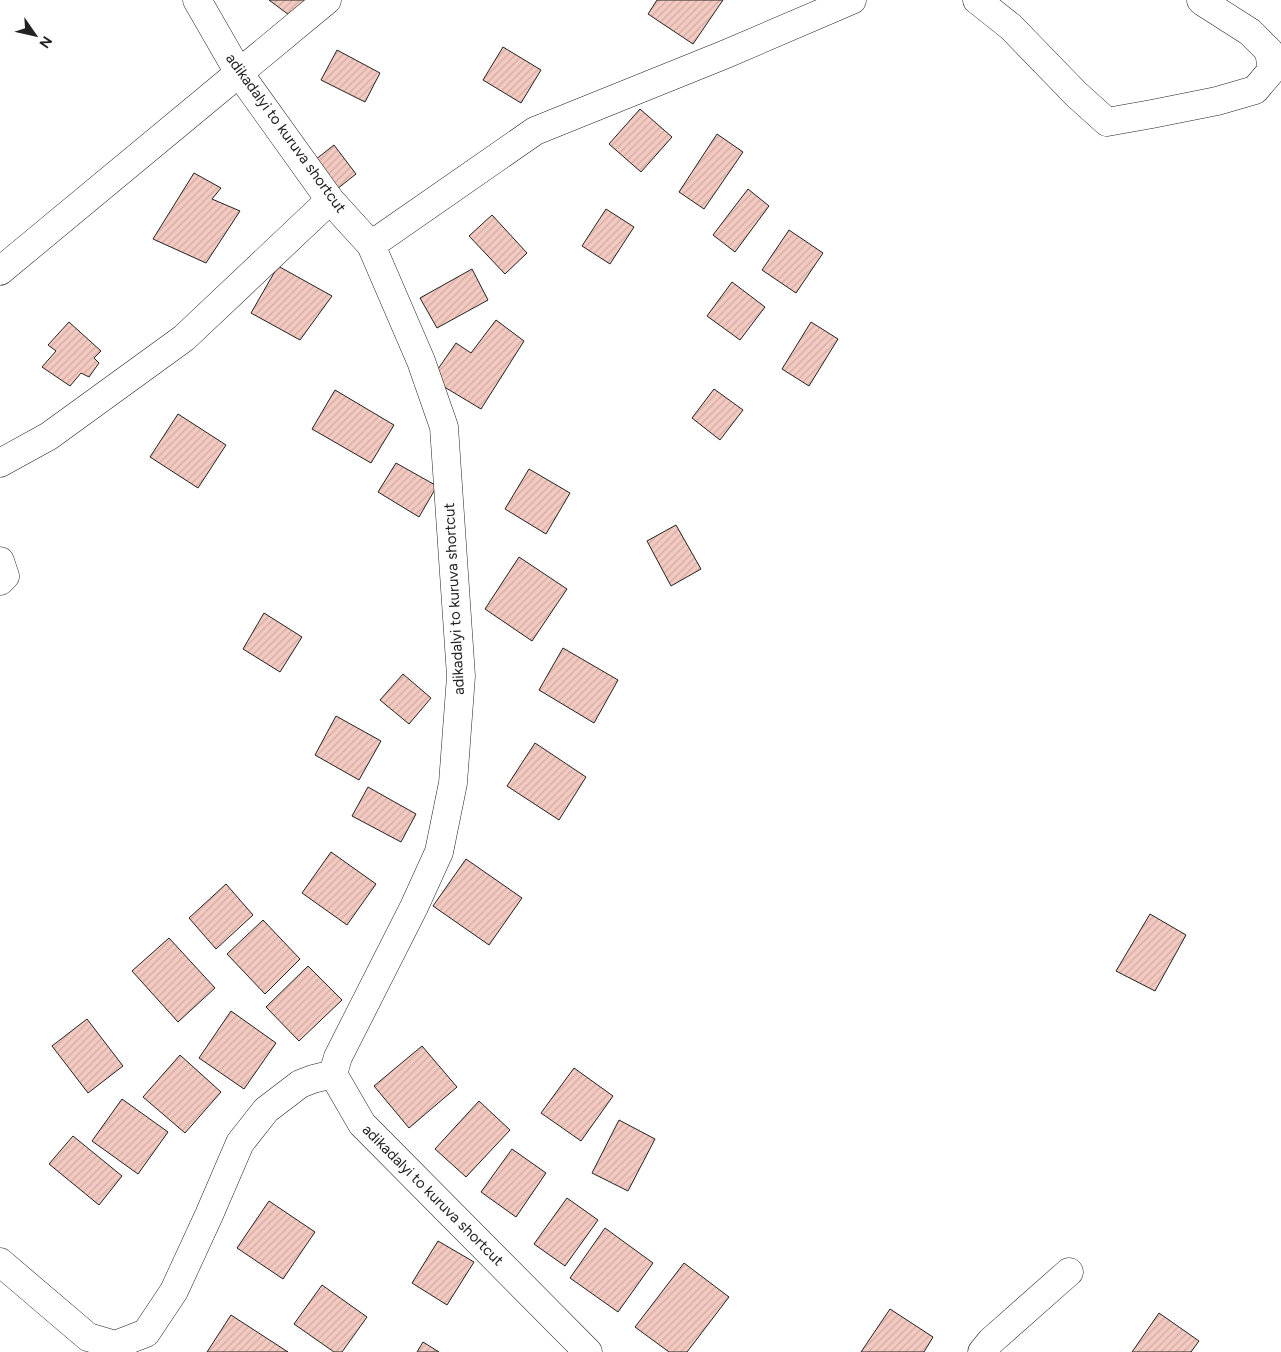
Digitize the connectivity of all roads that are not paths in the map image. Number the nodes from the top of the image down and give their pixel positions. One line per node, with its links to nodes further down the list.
1 (197, 0): 6 (street, adikadalyi to kuruva shortcut)
2 (327, 0): 6 (street)
3 (852, 0): 8 (street)
4 (977, 0): 5 (street)
5 (1202, 0)
6 (239, 73): 7 (street, adikadalyi to kuruva shortcut); 9 (street)
7 (330, 200): 8 (street, adikadalyi to kuruva shortcut); 10 (street)
8 (372, 245): 13 (street, adikadalyi to kuruva shortcut)
9 (0, 272)
10 (0, 463)
11 (0, 561): 12 (street)
12 (0, 580)
13 (333, 1074): 14 (street); 16 (street, adikadalyi to kuruva shortcut)
14 (0, 1262)
15 (1069, 1272): 17 (street)
16 (588, 1352)
17 (982, 1352)

